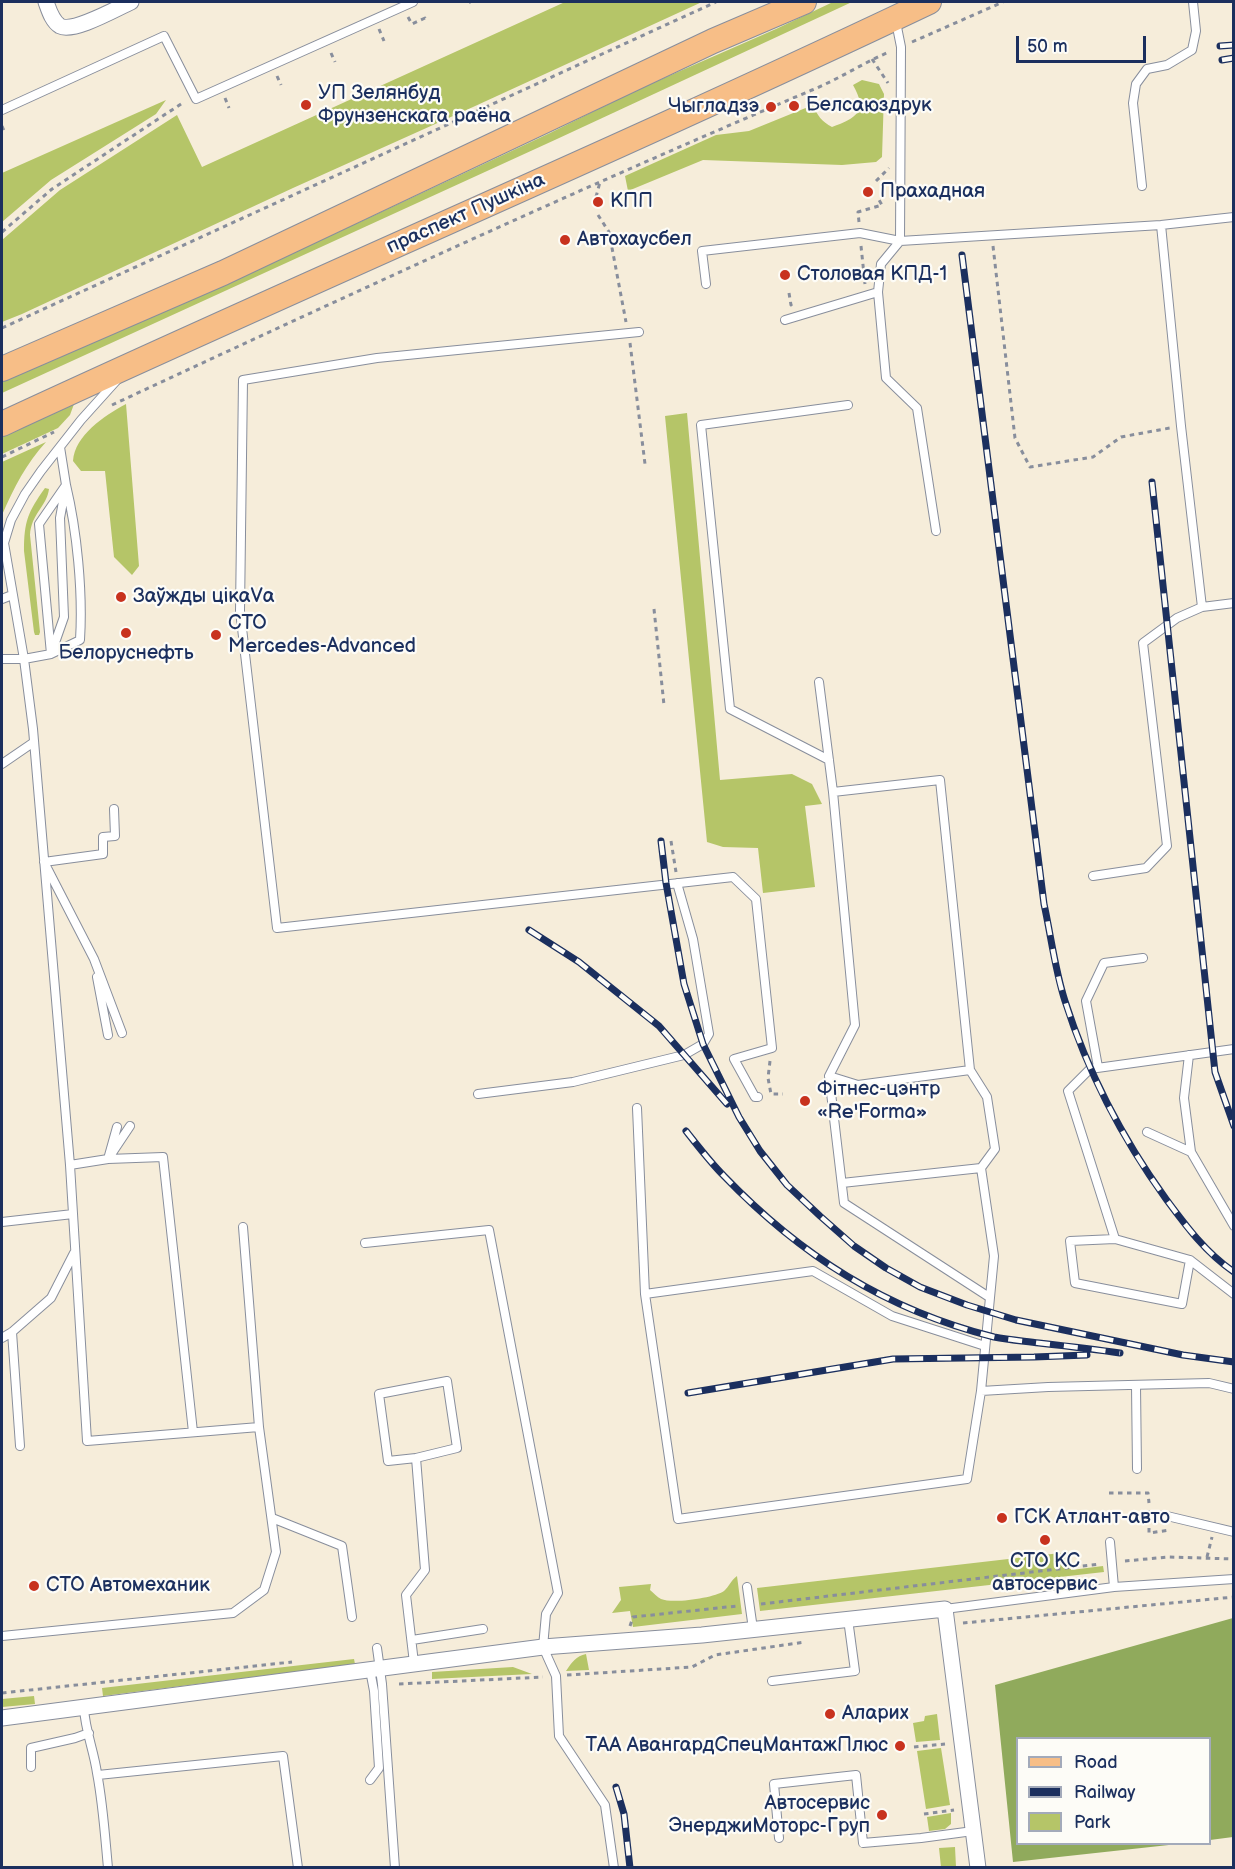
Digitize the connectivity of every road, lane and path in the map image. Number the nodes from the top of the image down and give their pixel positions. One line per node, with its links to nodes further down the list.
1 (46, 2): 2 (street)
2 (131, 2)
3 (413, 2): 18 (lane)
4 (716, 2): 37 (path)
5 (804, 2): 40 (main road)
6 (929, 2): 10 (main road, праспект Пушкіна)
7 (1003, 2): 15 (path)
8 (1193, 2): 22 (lane)
9 (406, 13): 11 (path)
10 (895, 18): 15 (lane); 39 (main road, праспект Пушкіна)
11 (427, 22)
12 (377, 26): 13 (path)
13 (384, 41)
14 (328, 47): 16 (path)
15 (901, 47): 21 (path); 30 (lane)
16 (335, 62)
17 (188, 99): 27 (path)
18 (2, 110)
19 (2, 126): 20 (path)
20 (4, 131)
21 (600, 182): 23 (path); 42 (path)
22 (1142, 186)
23 (596, 197)
24 (879, 200): 28 (path)
25 (1233, 217): 26 (lane)
26 (1161, 225): 29 (lane); 44 (lane)
27 (2, 232)
28 (860, 233): 30 (lane); 31 (lane); 32 (path)
29 (992, 236): 30 (lane); 44 (path)
30 (900, 241): 33 (lane)
31 (706, 284)
32 (865, 285)
33 (878, 292): 36 (lane); 48 (lane)
34 (789, 293): 35 (path)
35 (802, 303)
36 (785, 321)
37 (2, 328)
38 (639, 332): 68 (lane)
39 (132, 364): 42 (lane); 43 (main road, праспект Пушкіна)
40 (2, 369)
41 (848, 405): 61 (lane)
42 (81, 420): 45 (lane); 46 (path)
43 (2, 424)
44 (1181, 426): 53 (lane)
45 (60, 447): 47 (lane); 49 (lane)
46 (2, 457)
47 (66, 484): 55 (lane); 55 (lane); 55 (lane)
48 (936, 531)
49 (3, 542): 50 (lane)
50 (12, 595): 51 (lane); 57 (lane)
51 (2, 599)
52 (1233, 603): 53 (lane)
53 (1202, 607): 67 (lane)
54 (654, 609): 59 (path)
55 (51, 654): 57 (lane)
56 (2, 659): 57 (lane)
57 (24, 659): 60 (lane)
58 (819, 682): 61 (lane)
59 (664, 705)
60 (34, 742): 62 (lane); 66 (lane)
61 (828, 760): 63 (lane)
62 (2, 764)
63 (832, 792): 77 (lane); 78 (lane)
64 (114, 809): 66 (lane)
65 (672, 842): 68 (path)
66 (44, 862): 70 (lane); 88 (lane)
67 (1093, 876)
68 (677, 883): 73 (lane); 79 (lane)
69 (1143, 958): 76 (lane)
70 (94, 959): 71 (lane); 72 (lane)
71 (122, 1033)
72 (108, 1035)
73 (772, 1048): 80 (path); 81 (lane)
74 (1233, 1049): 75 (lane)
75 (1189, 1055): 76 (lane); 86 (lane)
76 (1098, 1067): 95 (lane)
77 (970, 1070): 78 (lane); 89 (lane)
78 (830, 1076): 90 (lane)
79 (478, 1094)
80 (783, 1094)
81 (758, 1097)
82 (637, 1108): 99 (lane)
83 (130, 1126): 87 (lane)
84 (117, 1127): 87 (lane)
85 (1147, 1132): 86 (lane)
86 (1191, 1152): 93 (lane)
87 (108, 1159): 88 (lane); 109 (lane)
88 (70, 1165): 91 (lane)
89 (981, 1168): 90 (lane); 101 (lane)
90 (842, 1183): 101 (lane)
91 (72, 1214): 92 (lane); 97 (lane)
92 (2, 1222)
93 (1233, 1226)
94 (243, 1227): 108 (lane)
95 (1115, 1239): 98 (lane); 98 (lane)
96 (365, 1243): 135 (lane)
97 (75, 1251): 102 (lane); 109 (lane)
98 (1190, 1260): 100 (lane)
99 (645, 1294): 104 (lane); 107 (lane)
100 (1233, 1294)
101 (989, 1297): 104 (lane)
102 (12, 1332): 103 (lane); 110 (lane)
103 (2, 1338)
104 (985, 1346): 107 (lane)
105 (1136, 1386): 106 (lane); 107 (lane); 112 (lane)
106 (1233, 1389)
107 (981, 1391)
108 (259, 1427): 109 (lane); 116 (lane)
109 (193, 1432)
110 (20, 1446)
111 (416, 1458): 111 (lane); 133 (lane)
112 (1137, 1469)
113 (1109, 1493): 114 (path)
114 (1148, 1493)
115 (1149, 1515): 117 (lane)
116 (272, 1518): 126 (lane); 132 (lane)
117 (1233, 1532)
118 (1110, 1542): 120 (lane)
119 (1233, 1559): 120 (path)
120 (1112, 1563): 123 (lane); 125 (path)
121 (1233, 1580): 123 (lane)
122 (747, 1587): 125 (lane)
123 (1114, 1587): 128 (lane)
124 (1233, 1597): 128 (path)
125 (750, 1605): 127 (path); 131 (lane)
126 (352, 1617)
127 (633, 1617)
128 (946, 1617): 129 (street); 153 (street)
129 (848, 1619): 131 (street); 141 (lane)
130 (483, 1629): 133 (lane)
131 (753, 1629): 135 (street)
132 (2, 1636)
133 (412, 1640): 138 (lane)
134 (806, 1642): 140 (path)
135 (543, 1647): 138 (street); 140 (lane)
136 (377, 1648): 139 (lane)
137 (292, 1662): 142 (path)
138 (414, 1663): 139 (street)
139 (377, 1674): 140 (path); 143 (street); 150 (lane); 157 (lane)
140 (556, 1676): 158 (lane)
141 (772, 1681)
142 (2, 1693)
143 (84, 1708): 144 (street); 145 (lane)
144 (2, 1718)
145 (88, 1732): 148 (lane); 149 (lane)
146 (949, 1743): 147 (path)
147 (914, 1747)
148 (31, 1767)
149 (98, 1775): 155 (lane); 156 (lane)
150 (370, 1780)
151 (959, 1809): 152 (path)
152 (924, 1814)
153 (974, 1831): 154 (lane); 159 (street)
154 (778, 1838)
155 (108, 1868)
156 (298, 1868)
157 (395, 1868)
158 (614, 1868)
159 (978, 1868)

